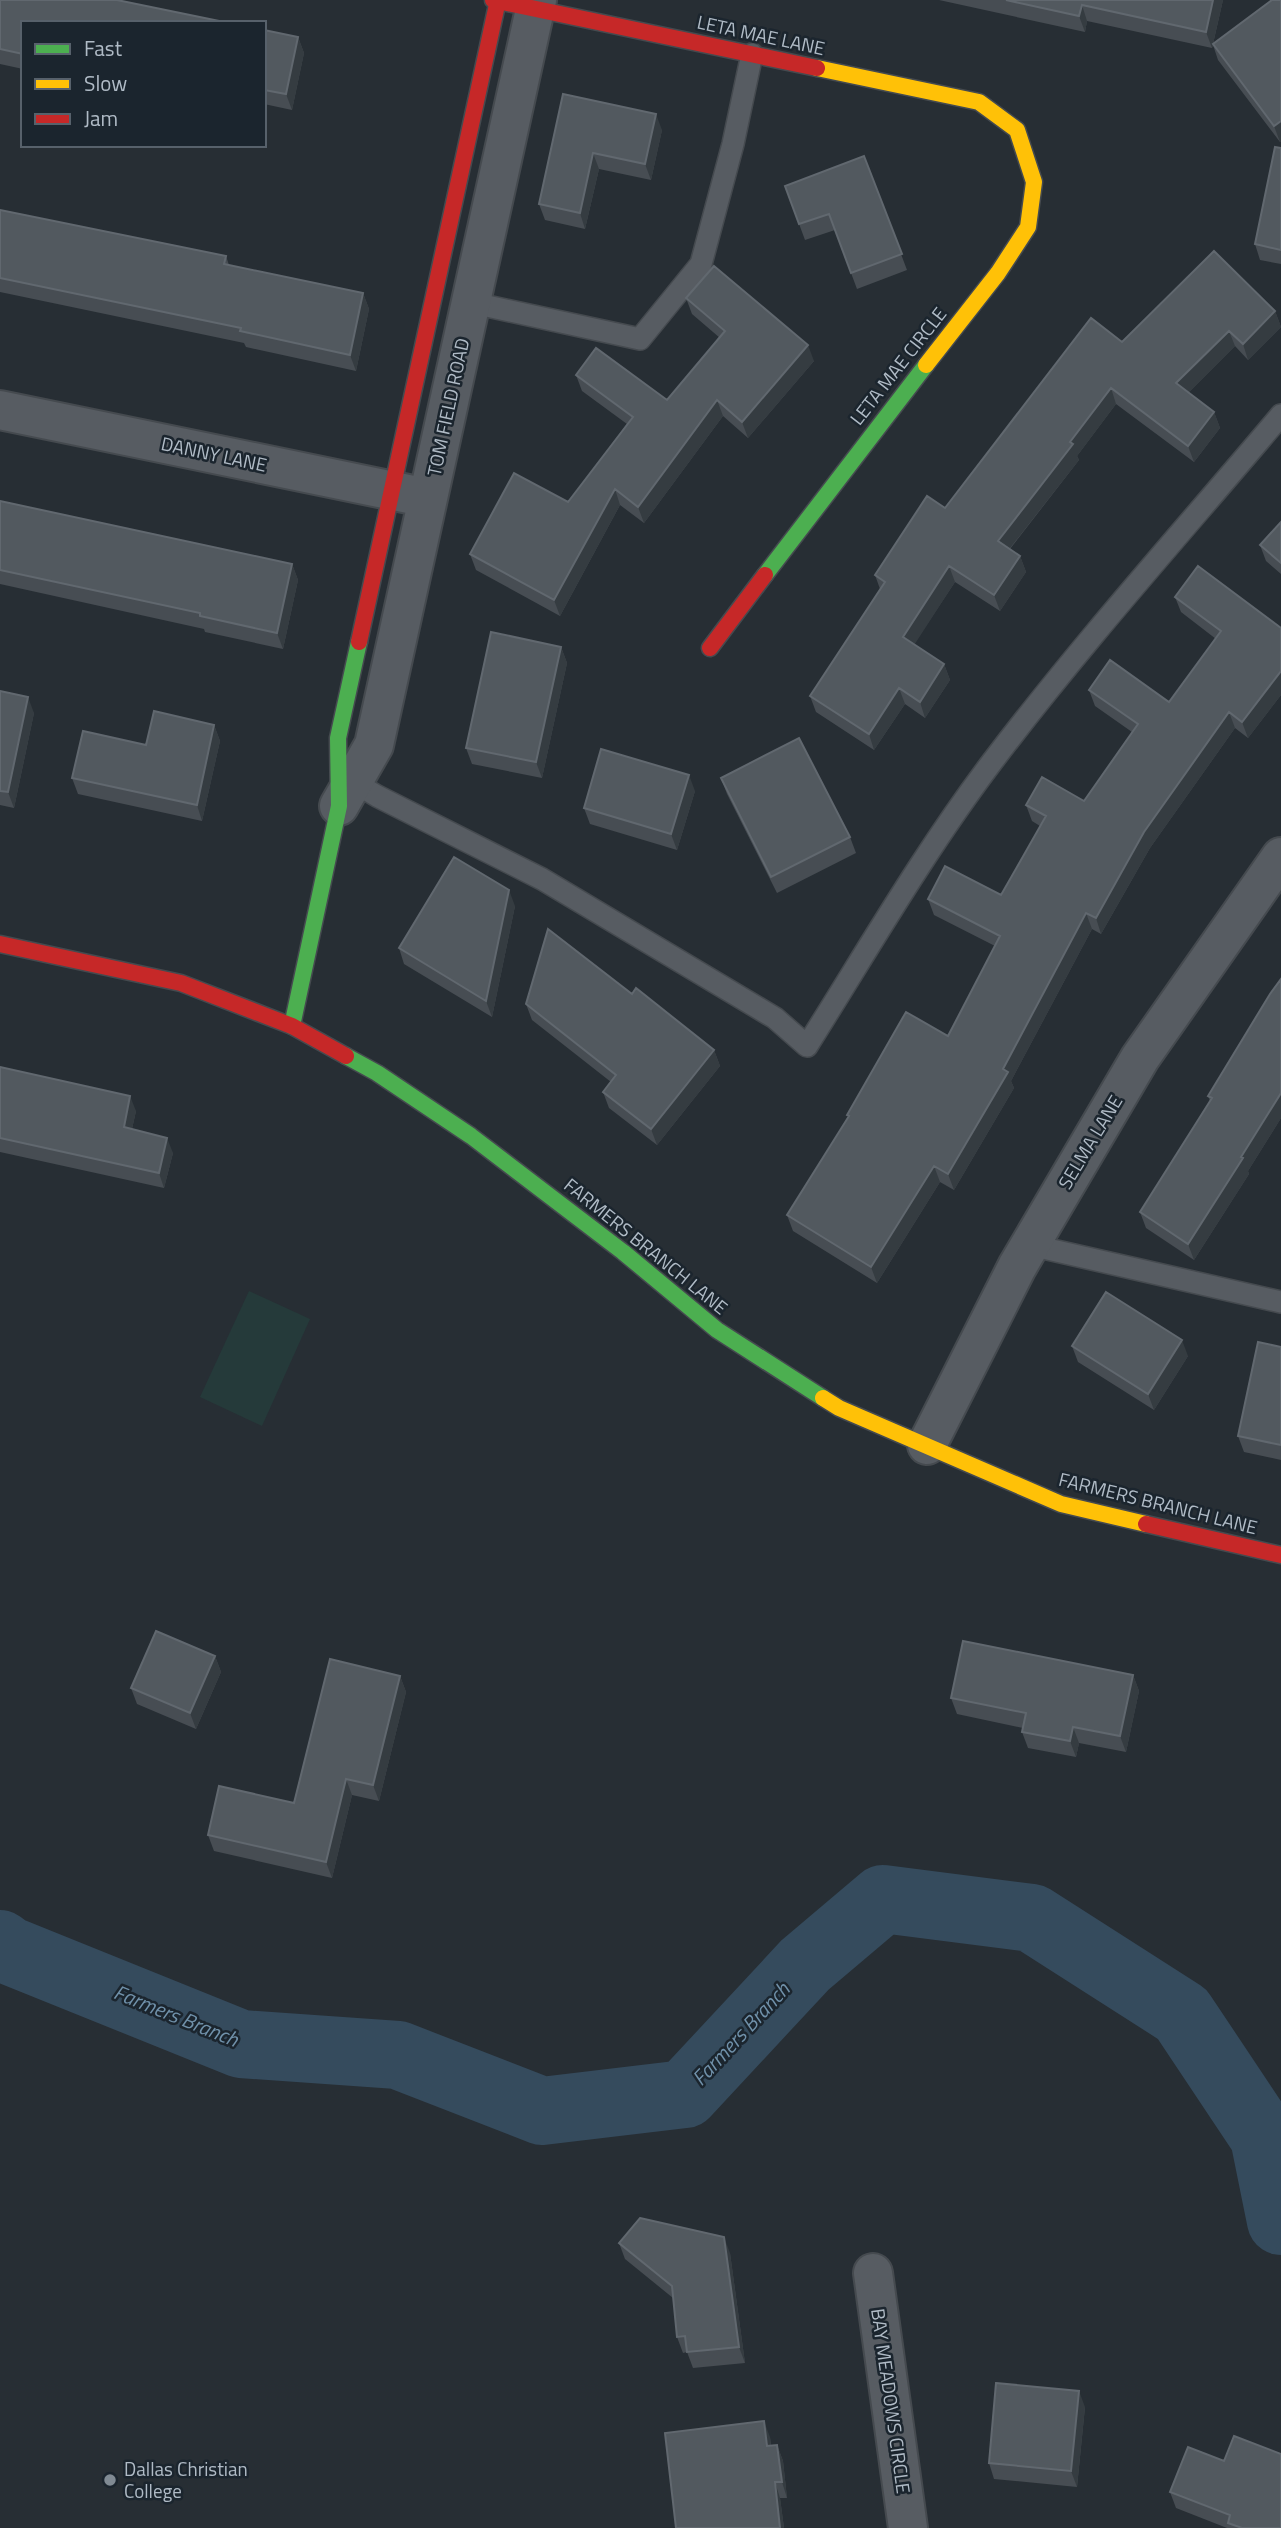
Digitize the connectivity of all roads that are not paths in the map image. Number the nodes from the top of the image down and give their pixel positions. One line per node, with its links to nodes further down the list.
1 (497, 0): 2 (street, LETA MAE LANE); 5 (street, TOM FIELD ROAD)
2 (536, 4): 3 (street, LETA MAE LANE); 6 (street, TOM FIELD ROAD)
3 (752, 54): 4 (street, LETA MAE LANE); 6 (lane)
4 (979, 102): 11 (street, LETA MAE CIRCLE)
5 (434, 295): 6 (lane); 9 (street, TOM FIELD ROAD)
6 (471, 303): 10 (street, TOM FIELD ROAD)
7 (0, 410): 9 (street, DANNY LANE)
8 (1281, 415): 12 (lane)
9 (392, 491): 10 (street, DANNY LANE); 12 (street, TOM FIELD ROAD)
10 (429, 498): 12 (street, TOM FIELD ROAD)
11 (710, 648)
12 (344, 787): 15 (street, TOM FIELD ROAD)
13 (1281, 857): 16 (street, SELMA LANE)
14 (0, 944): 15 (street, FARMERS BRANCH LANE)
15 (292, 1026): 18 (street, FARMERS BRANCH LANE)
16 (1030, 1245): 17 (lane); 18 (street, SELMA LANE)
17 (1281, 1303)
18 (927, 1445): 19 (street, FARMERS BRANCH LANE)
19 (1281, 1555)
20 (873, 2273): 21 (street, BAY MEADOWS CIRCLE)
21 (908, 2528)

